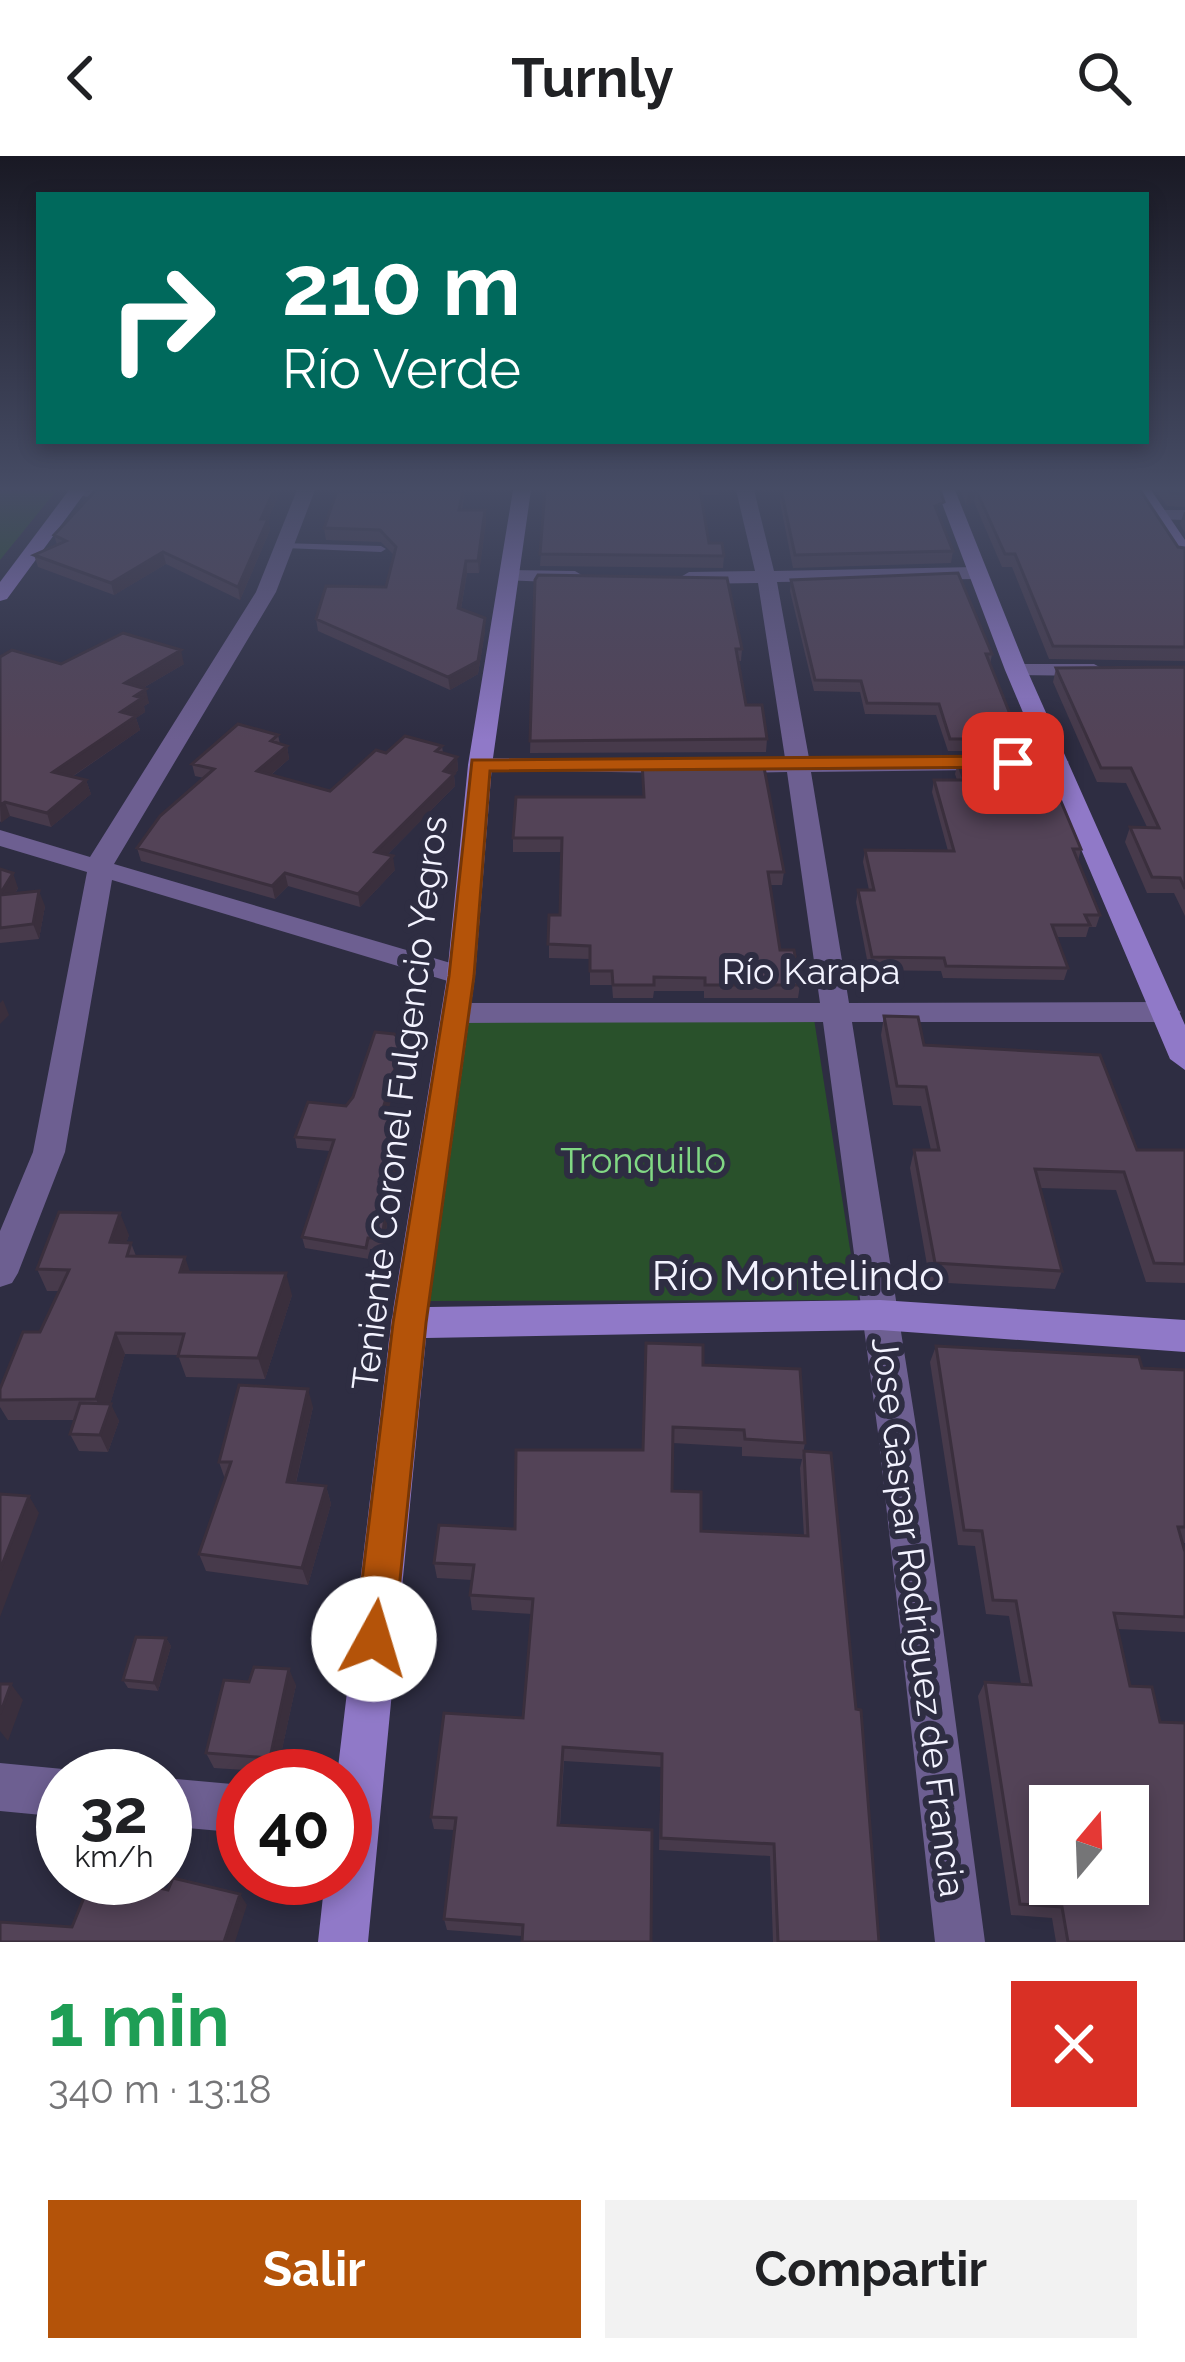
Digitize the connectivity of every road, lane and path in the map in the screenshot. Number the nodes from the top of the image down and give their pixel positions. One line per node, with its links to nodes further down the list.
1 (274, 573): 15 (street)
2 (768, 573): 8 (street, Jose Gaspar Rodríguez de Francia)
3 (964, 573): 8 (street)
4 (976, 573): 9 (street)
5 (507, 576): 6 (street); 12 (street, Teniente Coronel Fulgencio Yegros)
6 (602, 577)
7 (674, 578): 8 (street)
8 (770, 579): 13 (street, Jose Gaspar Rodríguez de Francia)
9 (1016, 670): 10 (street); 11 (street)
10 (1122, 670)
11 (1057, 762): 13 (street); 18 (street)
12 (480, 765): 13 (street); 16 (street, Teniente Coronel Fulgencio Yegros)
13 (796, 767): 17 (street, Jose Gaspar Rodríguez de Francia)
14 (0, 838): 15 (street)
15 (99, 868): 16 (street); 21 (street)
16 (461, 976): 19 (street, Teniente Coronel Fulgencio Yegros)
17 (835, 1009): 18 (street, Río Karapa); 19 (street, Río Karapa); 22 (street, Jose Gaspar Rodríguez de Francia)
18 (1166, 1012): 20 (street)
19 (456, 1013): 23 (street, Teniente Coronel Fulgencio Yegros)
20 (1185, 1059)
21 (0, 1273)
22 (880, 1316): 23 (street, Río Montelindo); 24 (street, Río Montelindo); 30 (street, Jose Gaspar Rodríguez de Francia)
23 (409, 1323): 25 (street, Teniente Coronel Fulgencio Yegros)
24 (1185, 1336)
25 (358, 1749)
26 (0, 1787): 27 (street)
27 (36, 1790)
28 (345, 1905): 29 (street, Teniente Coronel Fulgencio Yegros)
29 (343, 1942)
30 (960, 1942)

